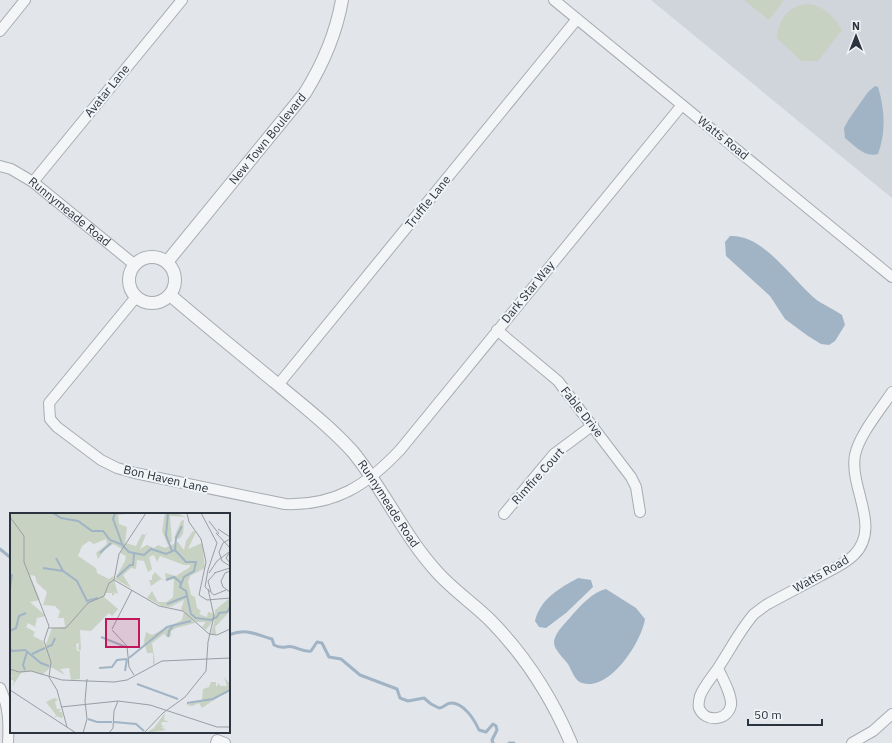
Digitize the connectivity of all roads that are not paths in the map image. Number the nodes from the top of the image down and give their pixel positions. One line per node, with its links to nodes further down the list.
1 (26, 0): 6 (street)
2 (182, 0): 9 (street, Avatar Lane)
3 (342, 0): 10 (street, New Town Boulevard)
4 (554, 0): 5 (street, Watts Road)
5 (577, 19): 7 (street, Watts Road); 16 (street, Truffle Lane)
6 (0, 31)
7 (682, 105): 12 (street, Watts Road); 15 (street, Dark Star Way)
8 (0, 166): 9 (street, Runnymeade Road)
9 (33, 182): 11 (street, Runnymeade Road)
10 (167, 262): 11 (street); 13 (street)
11 (135, 265): 14 (street)
12 (892, 277)
13 (170, 295): 14 (street); 16 (street, Runnymeade Road)
14 (136, 297): 19 (street, Bon Haven Lane)
15 (497, 330): 18 (street, Fable Drive); 19 (street, Dark Star Way)
16 (278, 385): 19 (street, Runnymeade Road)
17 (892, 392): 22 (street, Watts Road)
18 (593, 425): 20 (street, Fable Drive); 21 (street, Rimfire Court)
19 (372, 477): 29 (street, Runnymeade Road)
20 (640, 512)
21 (504, 514)
22 (718, 668): 22 (street, Watts Road)
23 (0, 688): 25 (street)
24 (892, 714): 30 (street)
25 (10, 726): 26 (street)
26 (8, 743)
27 (216, 743): 28 (street)
28 (225, 743)
29 (570, 743)
30 (852, 743)

